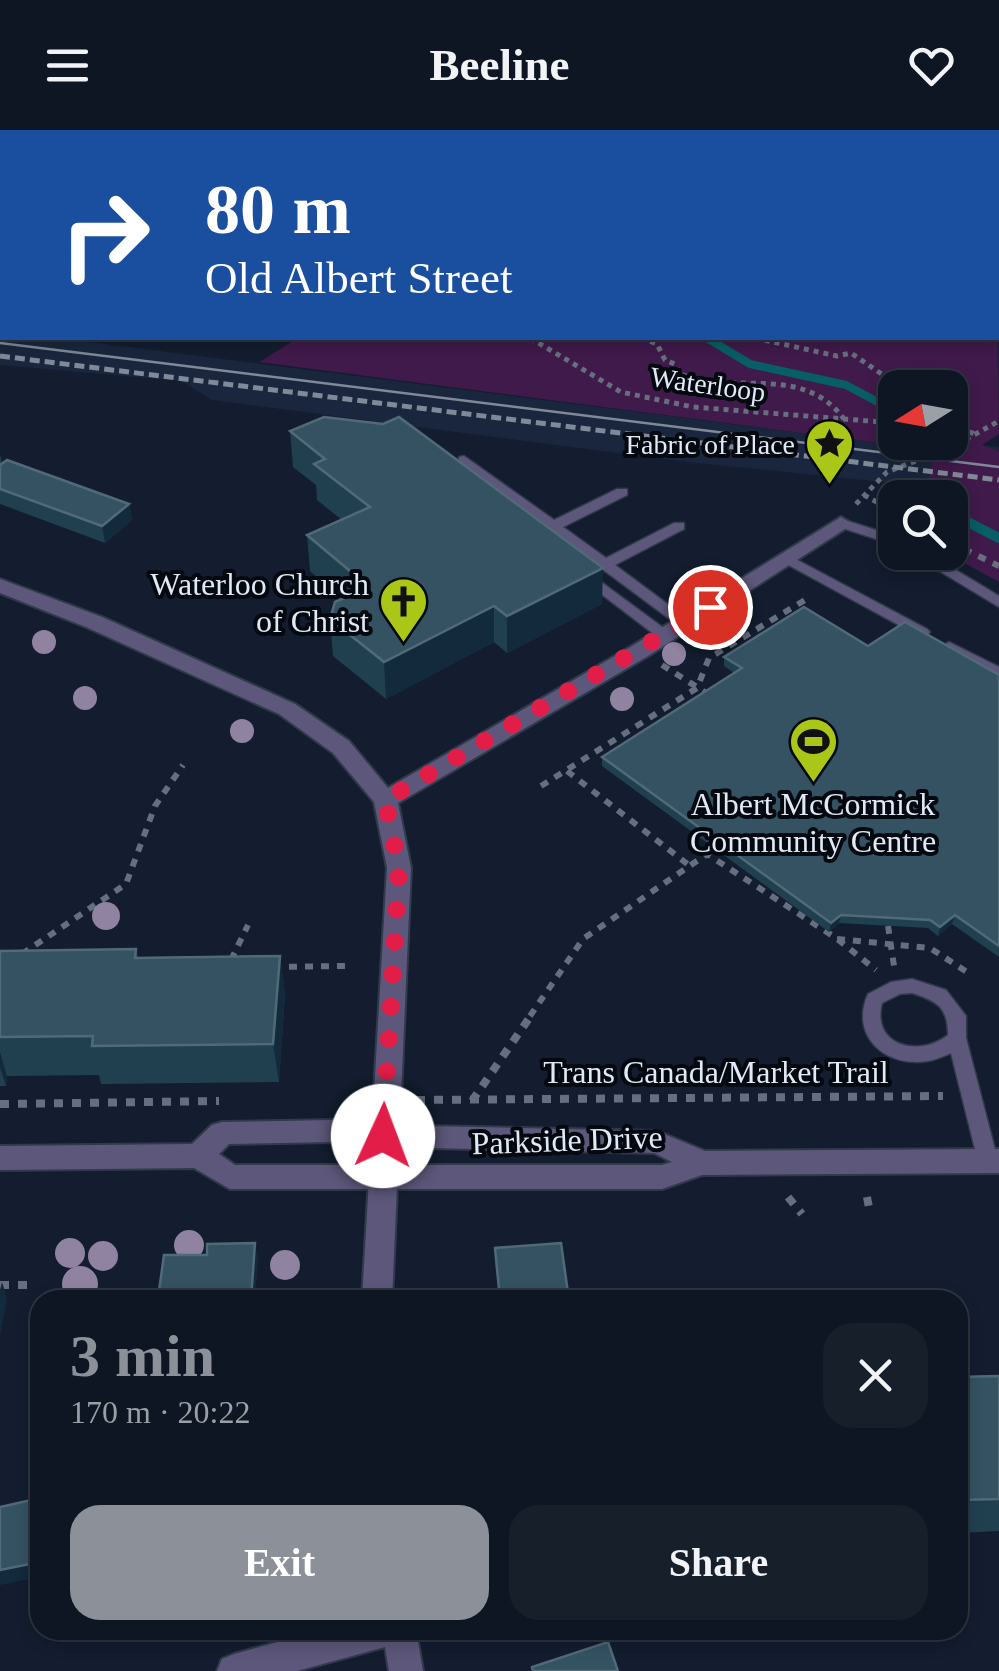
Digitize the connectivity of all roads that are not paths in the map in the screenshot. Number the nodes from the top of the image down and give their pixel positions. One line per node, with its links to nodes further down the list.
1 (464, 460): 4 (lane)
2 (622, 492): 4 (lane)
3 (840, 524): 6 (lane); 7 (street)
4 (553, 526): 8 (lane)
5 (679, 526): 8 (lane)
6 (878, 536)
7 (786, 558): 13 (street); 14 (lane)
8 (605, 564): 13 (lane)
9 (945, 570): 12 (lane)
10 (592, 581): 13 (lane)
11 (0, 586): 15 (street)
12 (999, 602)
13 (674, 629): 15 (street)
14 (999, 673)
15 (385, 800): 17 (street)
16 (957, 1038): 16 (lane); 20 (lane)
17 (383, 1136): 18 (street, Parkside Drive); 21 (street, Parkside Drive); 22 (street)
18 (199, 1156): 19 (street, Parkside Drive); 22 (street, Parkside Drive)
19 (0, 1158)
20 (994, 1161): 21 (street, Parkside Drive)
21 (702, 1163): 22 (street, Parkside Drive)
22 (381, 1178): 23 (street)
23 (377, 1290)
24 (347, 1640): 26 (street)
25 (401, 1640): 27 (street)
26 (234, 1671)
27 (406, 1671)

